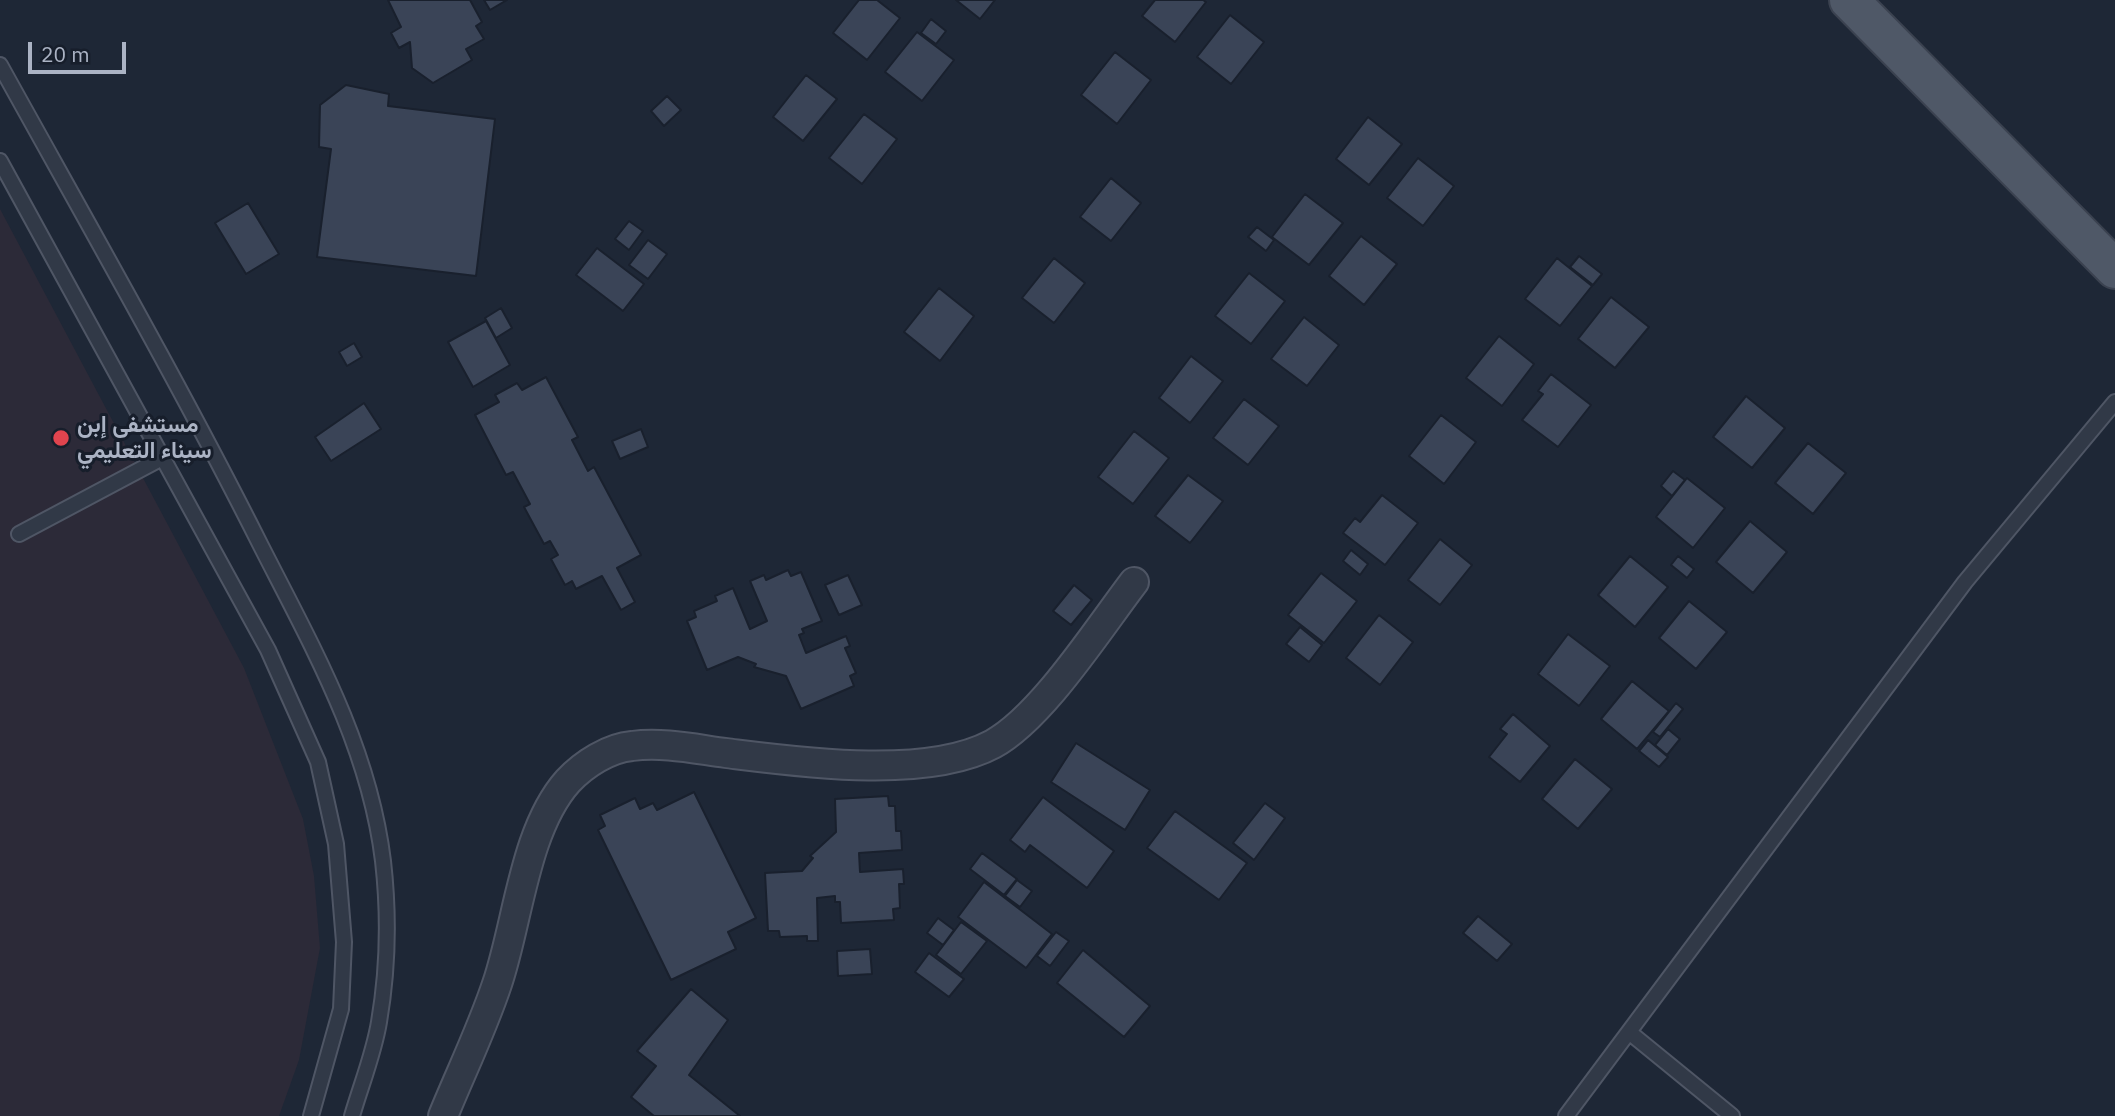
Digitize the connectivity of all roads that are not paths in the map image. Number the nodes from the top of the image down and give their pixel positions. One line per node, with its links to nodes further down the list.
1 (1849, 0): 4 (main road)
2 (0, 65): 11 (lane)
3 (0, 161): 6 (lane)
4 (2115, 269)
5 (2115, 402): 9 (lane)
6 (162, 458): 7 (lane); 10 (lane)
7 (19, 534)
8 (1134, 582): 12 (street)
9 (1629, 1032): 13 (lane); 14 (lane)
10 (311, 1116)
11 (352, 1116)
12 (443, 1116)
13 (1566, 1116)
14 (1732, 1116)

